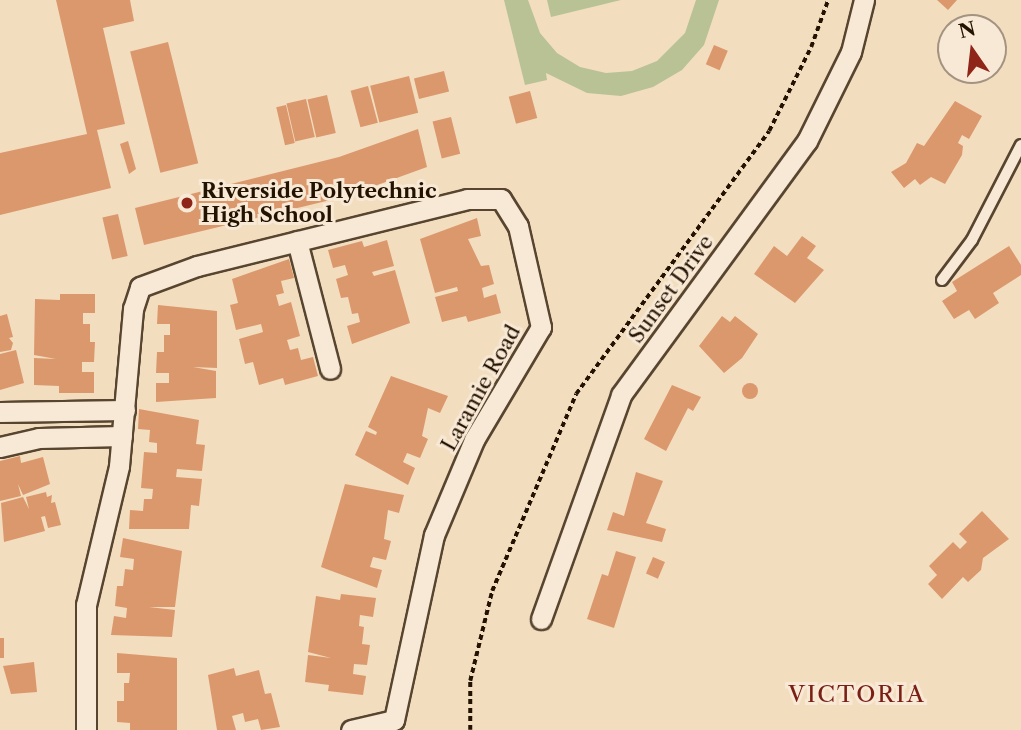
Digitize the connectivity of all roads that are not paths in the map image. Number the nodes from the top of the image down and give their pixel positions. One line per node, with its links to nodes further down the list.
1 (864, 0): 10 (street, Sunset Drive)
2 (1021, 145): 4 (lane)
3 (297, 241): 5 (street); 6 (street, Laramie Road); 12 (street, Laramie Road)
4 (942, 280)
5 (331, 369)
6 (125, 410): 7 (street); 8 (street, Laramie Road)
7 (0, 412)
8 (122, 436): 9 (street); 11 (street, Laramie Road)
9 (0, 447)
10 (541, 619)
11 (86, 730)
12 (351, 730)

